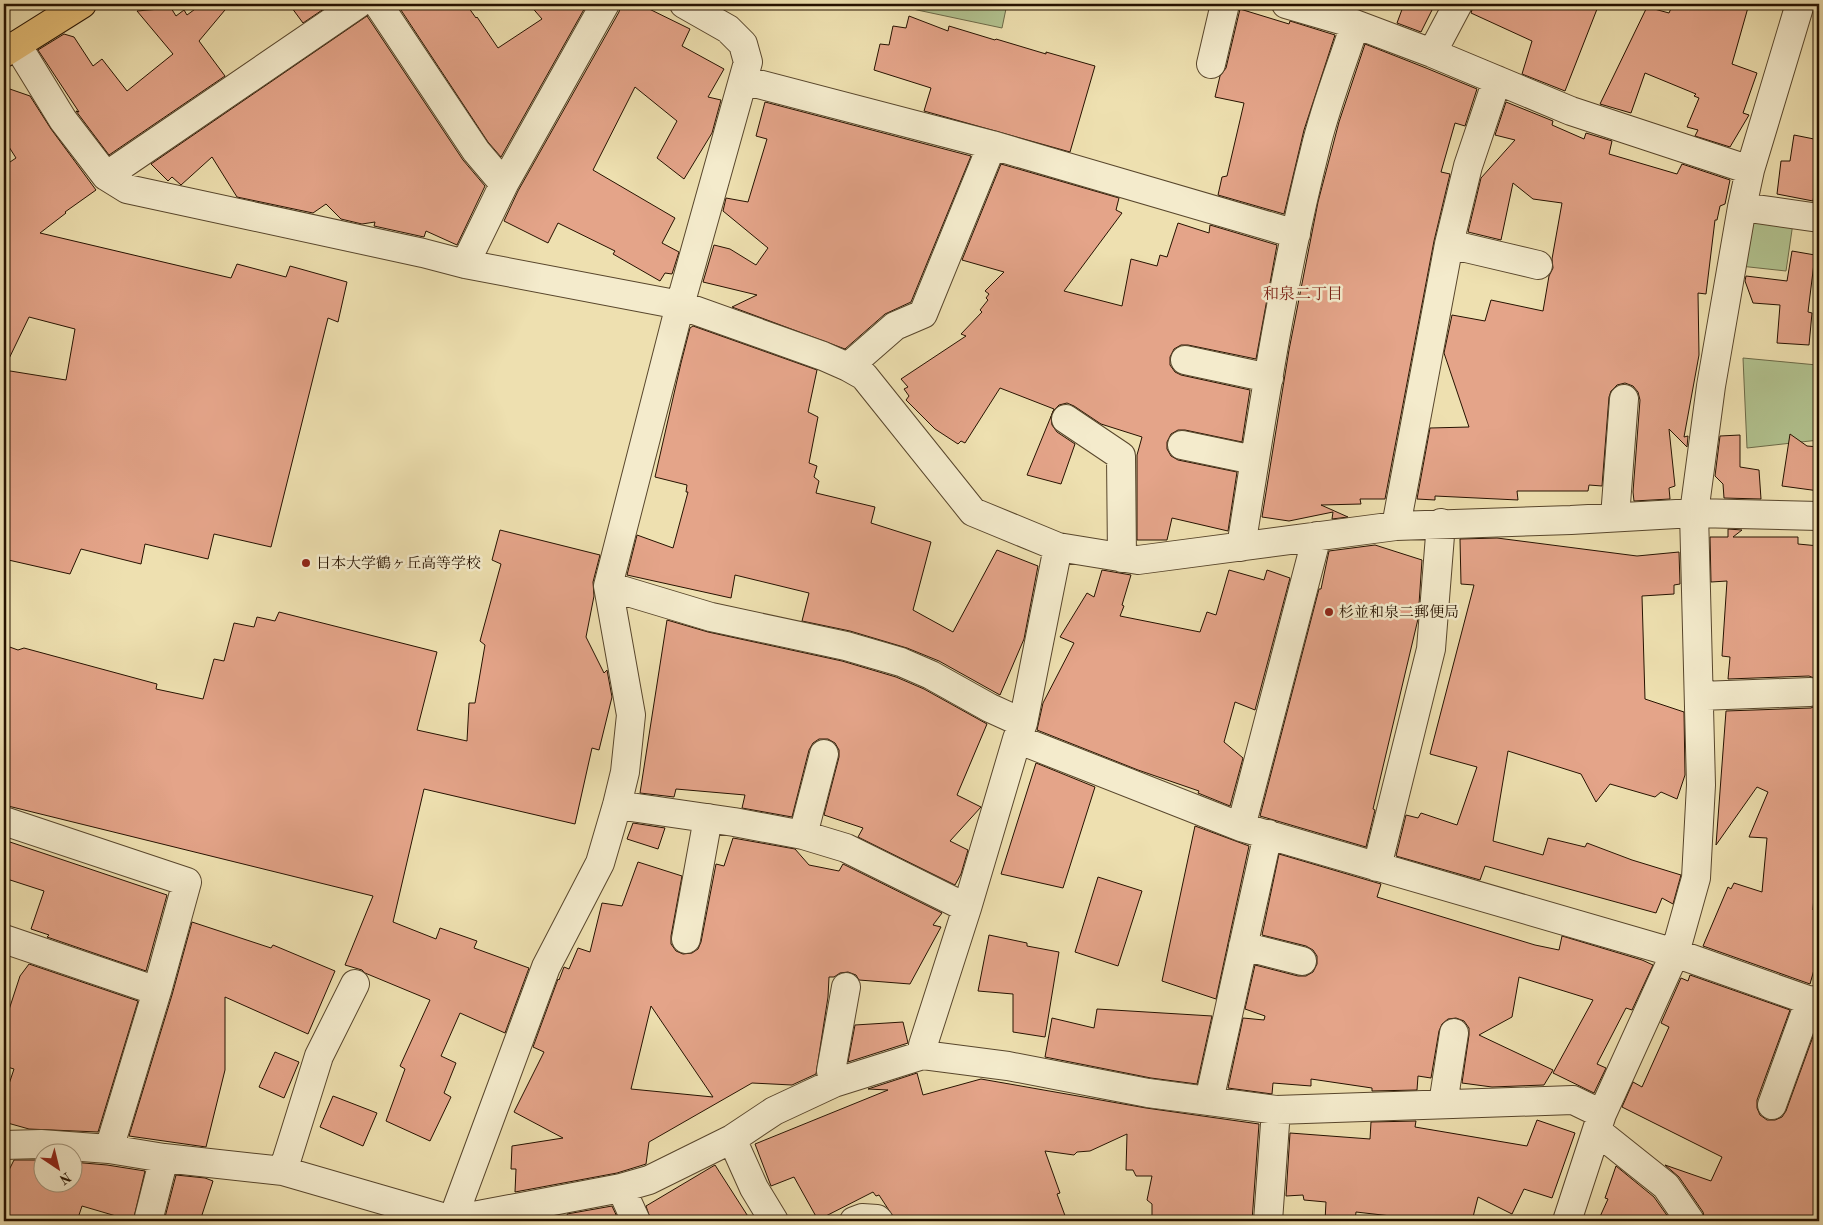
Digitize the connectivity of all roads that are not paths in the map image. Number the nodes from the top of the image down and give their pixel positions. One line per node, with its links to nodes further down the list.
1 (82, 4): 11 (main road)
2 (358, 4): 18 (street)
3 (378, 4): 19 (street)
4 (605, 4): 19 (street)
5 (684, 4): 14 (street)
6 (1225, 4): 13 (street)
7 (1286, 4): 10 (street)
8 (1458, 4): 12 (street)
9 (1798, 5): 17 (street)
10 (1355, 24): 12 (street); 22 (street)
11 (10, 49): 18 (street)
12 (1432, 53): 15 (street)
13 (1211, 64)
14 (743, 80): 16 (street); 26 (street)
15 (1497, 80): 17 (street); 23 (street)
16 (992, 145): 22 (street); 28 (street)
17 (1750, 170): 20 (street)
18 (106, 176): 24 (street)
19 (504, 184): 24 (street)
20 (1742, 207): 21 (street); 34 (street)
21 (1819, 218)
22 (1296, 234): 29 (street)
23 (1449, 244): 25 (street); 38 (street)
24 (465, 264): 26 (street)
25 (1538, 265)
26 (680, 305): 28 (street); 43 (street)
27 (1186, 360): 29 (street)
28 (848, 367): 40 (street)
29 (1268, 378): 33 (street)
30 (1624, 399): 36 (street)
31 (1066, 419): 42 (street)
32 (1182, 445): 33 (street)
33 (1254, 460): 41 (street)
34 (1694, 513): 35 (street); 36 (street); 45 (street)
35 (1819, 516)
36 (1615, 517): 37 (street)
37 (1441, 523): 38 (street); 54 (street)
38 (1396, 526): 39 (street)
39 (1317, 536): 41 (street); 51 (street)
40 (1058, 547): 42 (street); 46 (street)
41 (1241, 547): 42 (street)
42 (1122, 558)
43 (608, 586): 46 (street); 48 (street)
44 (1810, 692): 45 (street)
45 (1700, 696): 59 (street)
46 (1020, 731): 51 (street); 55 (street)
47 (824, 754): 53 (street)
48 (617, 805): 49 (street); 80 (street)
49 (708, 818): 53 (street); 57 (street)
50 (4, 821): 63 (street)
51 (1241, 827): 52 (street)
52 (1268, 834): 54 (street); 58 (street)
53 (803, 835): 55 (street)
54 (1378, 866): 59 (street)
55 (967, 908): 66 (street)
56 (4, 939): 63 (street)
57 (686, 939)
58 (1243, 946): 60 (street); 68 (street)
59 (1675, 953): 64 (street); 72 (street)
60 (1302, 961)
61 (356, 984): 77 (street)
62 (846, 988): 67 (street)
63 (157, 991): 75 (street)
64 (1815, 1002): 70 (street)
65 (1454, 1033): 69 (street)
66 (923, 1055): 67 (street); 68 (street)
67 (834, 1083): 73 (street)
68 (1210, 1101): 71 (street)
69 (1444, 1104): 71 (street); 72 (street)
70 (1772, 1105)
71 (1276, 1110): 85 (street)
72 (1599, 1122): 86 (street); 87 (street)
73 (732, 1139): 78 (street); 82 (street)
74 (4, 1145): 75 (street)
75 (109, 1149): 76 (street)
76 (164, 1158): 77 (street); 79 (street)
77 (283, 1171): 80 (street)
78 (621, 1188): 80 (street); 81 (street)
79 (148, 1221)
80 (452, 1221)
81 (636, 1221)
82 (774, 1221)
83 (854, 1221): 84 (street)
84 (879, 1221)
85 (1268, 1221)
86 (1567, 1221)
87 (1690, 1221)

